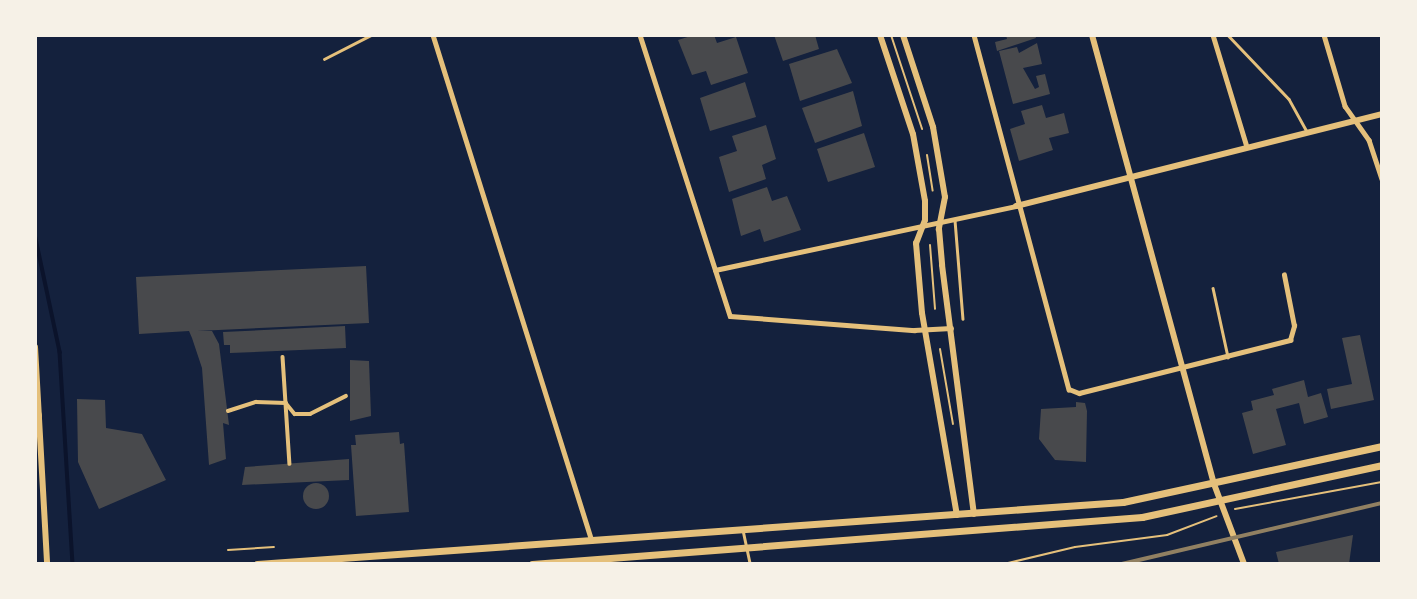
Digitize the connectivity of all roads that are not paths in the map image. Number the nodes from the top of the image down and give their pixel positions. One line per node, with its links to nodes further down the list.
1 (372, 35): 11 (lane)
2 (433, 35): 45 (street)
3 (640, 35): 22 (street)
4 (880, 35): 21 (street)
5 (903, 35): 20 (street)
6 (974, 35): 18 (street)
7 (1093, 35): 16 (street)
8 (1213, 35): 15 (street)
9 (1228, 35): 14 (lane)
10 (1324, 35): 13 (street)
11 (324, 59)
12 (1382, 114): 13 (street)
13 (1354, 122): 14 (street); 17 (street)
14 (1307, 131): 15 (street)
15 (1247, 147): 16 (street)
16 (1133, 177): 18 (street); 31 (street)
17 (1382, 179)
18 (1016, 206): 19 (street); 31 (street)
19 (955, 220): 20 (street); 25 (lane)
20 (941, 223): 21 (street); 26 (street)
21 (921, 226): 22 (street); 27 (street)
22 (715, 270): 27 (street)
23 (1284, 275): 30 (street)
24 (1213, 288): 30 (lane)
25 (963, 319)
26 (951, 327): 27 (street); 42 (street)
27 (924, 330): 43 (street)
28 (35, 347): 36 (street)
29 (283, 357): 33 (street)
30 (1228, 357): 31 (street)
31 (1182, 368): 40 (street)
32 (346, 396): 33 (street)
33 (286, 403): 35 (street); 38 (street)
34 (35, 406): 36 (highway)
35 (228, 411)
36 (38, 416): 49 (street)
37 (1382, 446): 40 (main road)
38 (289, 464)
39 (1382, 465): 41 (main road)
40 (1214, 484): 41 (street); 42 (main road)
41 (1221, 501): 46 (main road); 53 (street)
42 (974, 514): 43 (main road)
43 (957, 515): 44 (main road)
44 (743, 530): 45 (main road); 46 (lane)
45 (592, 542): 47 (main road)
46 (746, 548): 48 (main road); 52 (lane)
47 (317, 562): 50 (main road)
48 (556, 563): 51 (main road)
49 (47, 564)
50 (257, 564)
51 (532, 564)
52 (750, 564)
53 (1244, 564)

